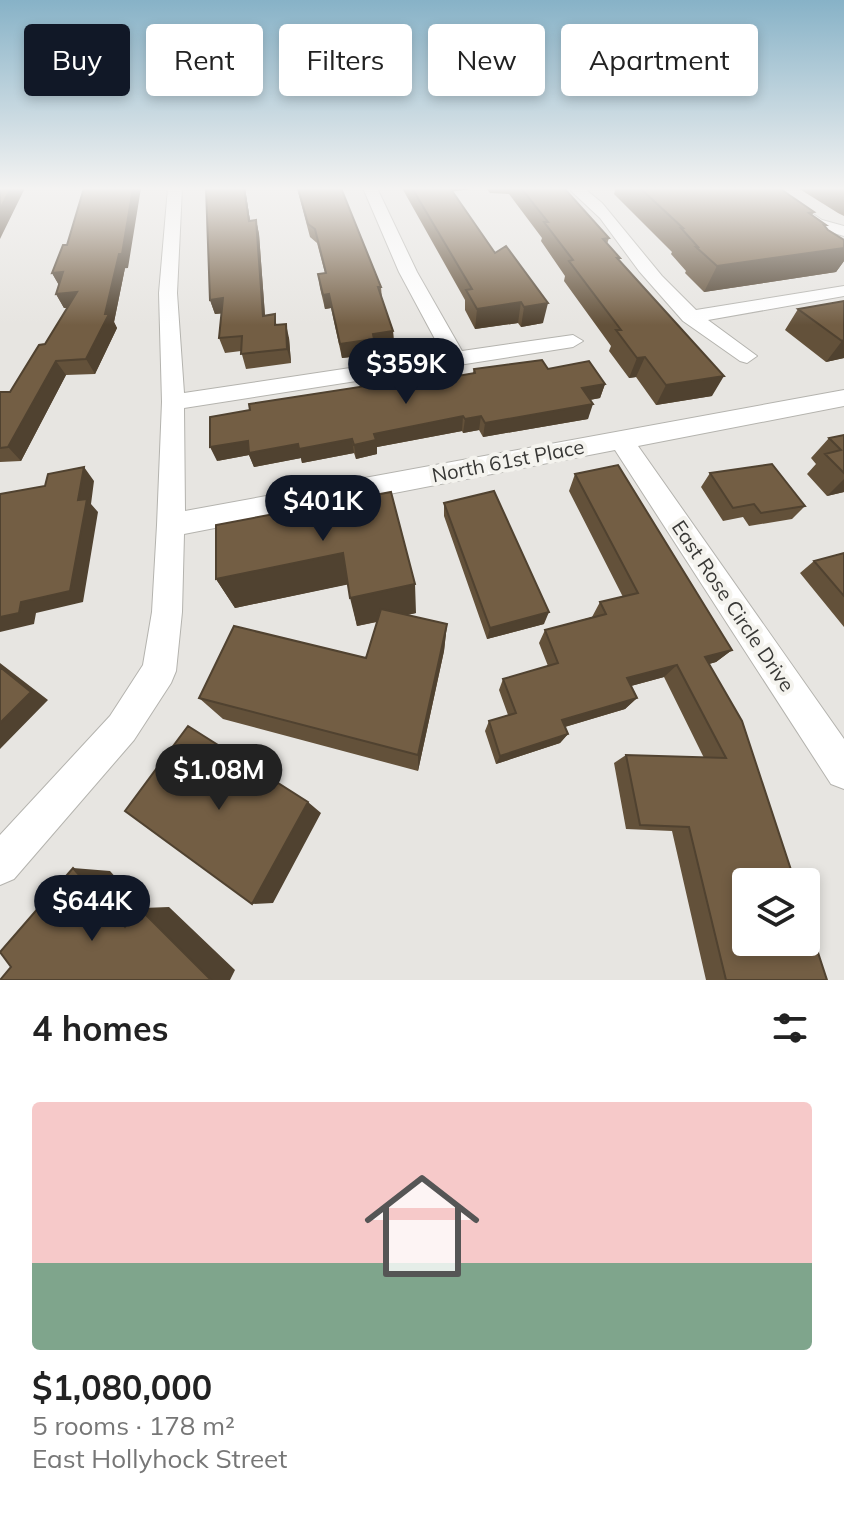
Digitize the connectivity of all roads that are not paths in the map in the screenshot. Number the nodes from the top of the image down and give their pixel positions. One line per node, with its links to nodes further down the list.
1 (172, 234): 10 (street)
2 (391, 234): 8 (street)
3 (624, 234): 5 (street)
4 (844, 291): 5 (street)
5 (690, 317): 7 (street)
6 (573, 341): 8 (street)
7 (747, 356)
8 (456, 359): 10 (street)
9 (844, 398): 11 (street, North 61st Place)
10 (173, 402): 12 (street)
11 (621, 440): 12 (street, North 61st Place); 13 (street, East Rose Circle Drive)
12 (171, 525): 14 (street)
13 (844, 771)
14 (0, 865)

